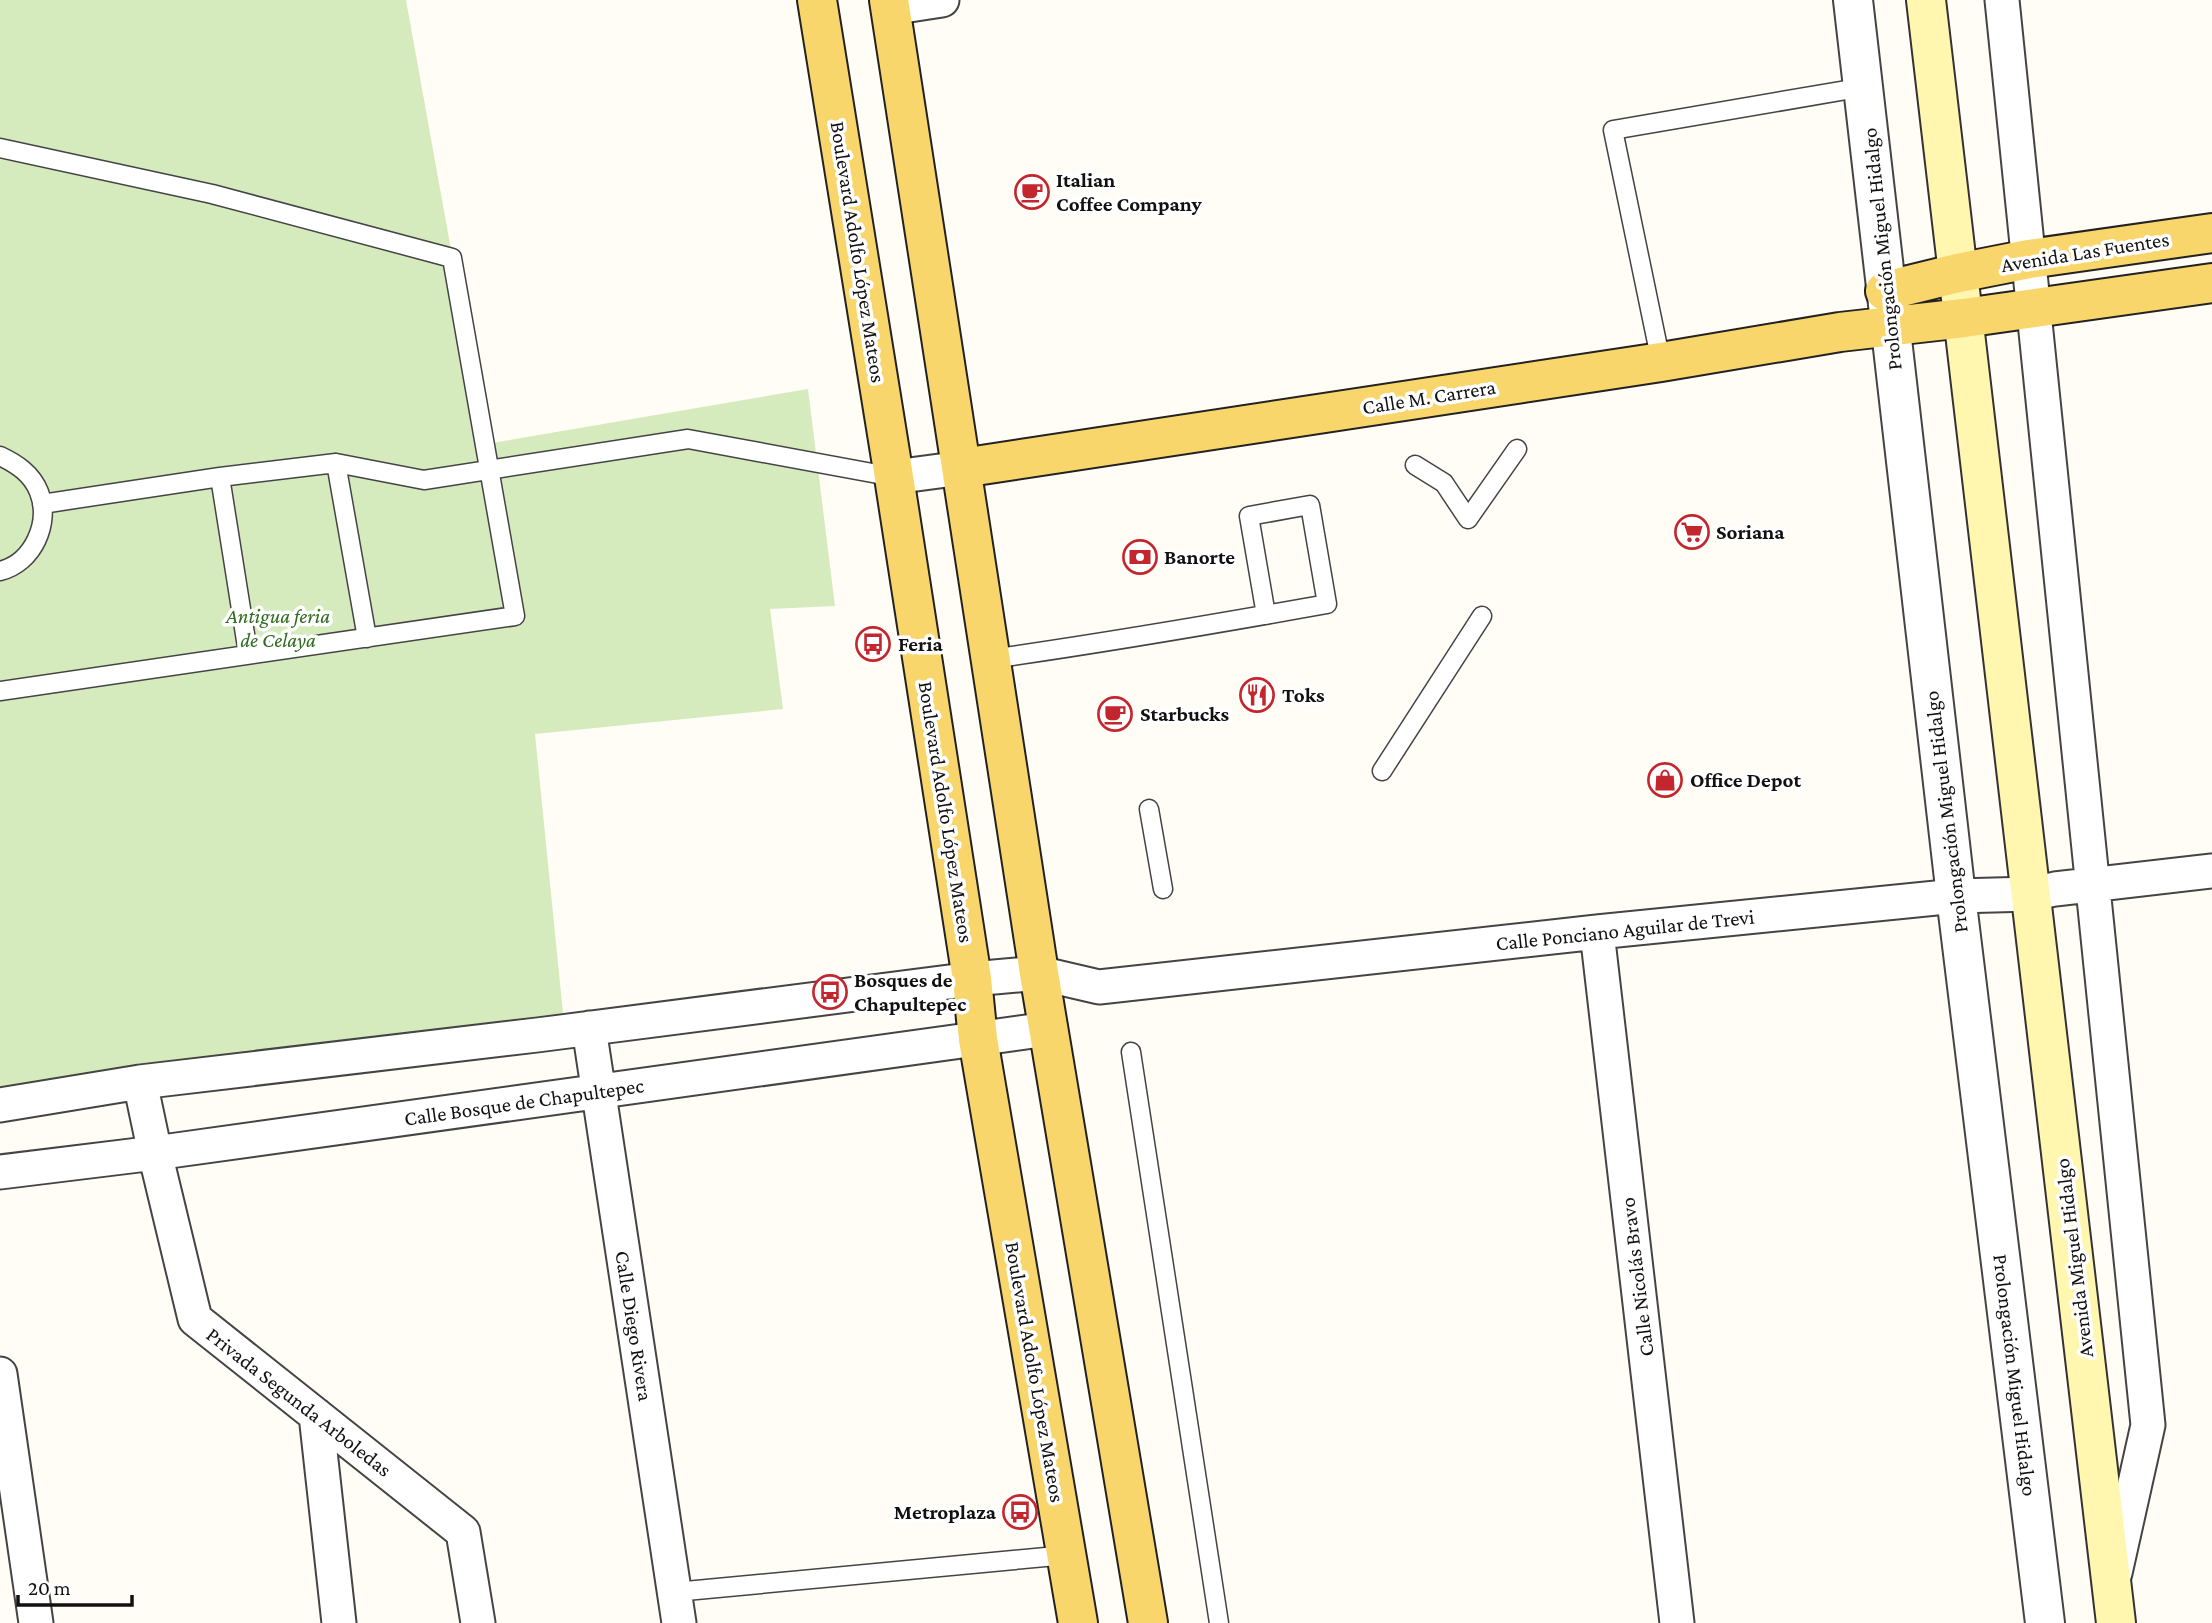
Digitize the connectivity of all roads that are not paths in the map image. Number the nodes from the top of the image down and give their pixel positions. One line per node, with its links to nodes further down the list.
1 (817, 0): 24 (main road, Boulevard Adolfo López Mateos)
2 (942, 0): 6 (street)
3 (1853, 0): 7 (street, Prolongación Miguel Hidalgo)
4 (1926, 0): 11 (main road)
5 (2002, 0): 10 (street)
6 (890, 4): 21 (main road)
7 (1864, 87): 14 (street, Prolongación Miguel Hidalgo); 16 (lane)
8 (0, 148): 22 (lane)
9 (2212, 233): 10 (main road, Avenida Las Fuentes)
10 (2029, 260): 11 (main road, Avenida Las Fuentes); 13 (street)
11 (1958, 273): 14 (main road, Calle M. Carrera); 15 (main road)
12 (2212, 283): 13 (main road)
13 (2033, 307): 15 (main road); 36 (street)
14 (1888, 309): 15 (main road, Calle M. Carrera); 16 (main road, Calle M. Carrera); 39 (street, Prolongación Miguel Hidalgo)
15 (1964, 318): 38 (main road)
16 (1661, 362): 21 (main road, Calle M. Carrera)
17 (1517, 449): 20 (lane)
18 (0, 456): 25 (lane)
19 (336, 463): 22 (lane); 23 (lane); 29 (lane)
20 (1415, 466)
21 (962, 468): 24 (street, Calle M. Carrera); 31 (main road)
22 (491, 470): 24 (lane); 29 (lane)
23 (220, 477): 25 (lane); 30 (lane)
24 (894, 477): 42 (main road, Boulevard Adolfo López Mateos)
25 (41, 504): 26 (lane)
26 (0, 571)
27 (1266, 615): 27 (lane); 31 (lane)
28 (1482, 616): 33 (lane)
29 (368, 638): 30 (lane)
30 (248, 653): 32 (lane)
31 (991, 659): 41 (main road)
32 (0, 691)
33 (1382, 771)
34 (1149, 809): 37 (lane)
35 (2212, 871): 36 (street, Calle Ponciano Aguilar de Trevi)
36 (2094, 885): 38 (street, Calle Ponciano Aguilar de Trevi); 55 (street)
37 (1163, 889)
38 (2032, 894): 39 (street, Calle Ponciano Aguilar de Trevi); 55 (main road, Avenida Miguel Hidalgo)
39 (1956, 896): 40 (street, Calle Ponciano Aguilar de Trevi); 64 (street, Prolongación Miguel Hidalgo)
40 (1597, 932): 41 (street, Calle Ponciano Aguilar de Trevi); 63 (street, Calle Nicolás Bravo)
41 (1039, 973): 42 (street); 44 (main road)
42 (972, 979): 43 (street); 45 (main road, Boulevard Adolfo López Mateos)
43 (589, 1028): 47 (street); 48 (street, Calle Diego Rivera)
44 (1048, 1029): 45 (street, Calle Bosque de Chapultepec); 61 (main road)
45 (978, 1039): 48 (street, Calle Bosque de Chapultepec); 54 (main road, Boulevard Adolfo López Mateos)
46 (1131, 1052): 62 (lane)
47 (141, 1082): 49 (street); 50 (street, Privada Segunda Arboledas)
48 (598, 1090): 50 (street, Calle Bosque de Chapultepec); 56 (street, Calle Diego Rivera)
49 (0, 1105)
50 (155, 1153): 51 (street, Calle Bosque de Chapultepec); 53 (street, Privada Segunda Arboledas)
51 (0, 1172)
52 (0, 1374): 57 (street)
53 (316, 1415): 58 (street); 59 (street, Privada Segunda Arboledas)
54 (1067, 1555): 56 (lane); 60 (main road, Boulevard Adolfo López Mateos)
55 (2114, 1604)
56 (677, 1607)
57 (36, 1623)
58 (340, 1623)
59 (478, 1623)
60 (1078, 1623)
61 (1148, 1623)
62 (1219, 1623)
63 (1677, 1623)
64 (2045, 1623)

